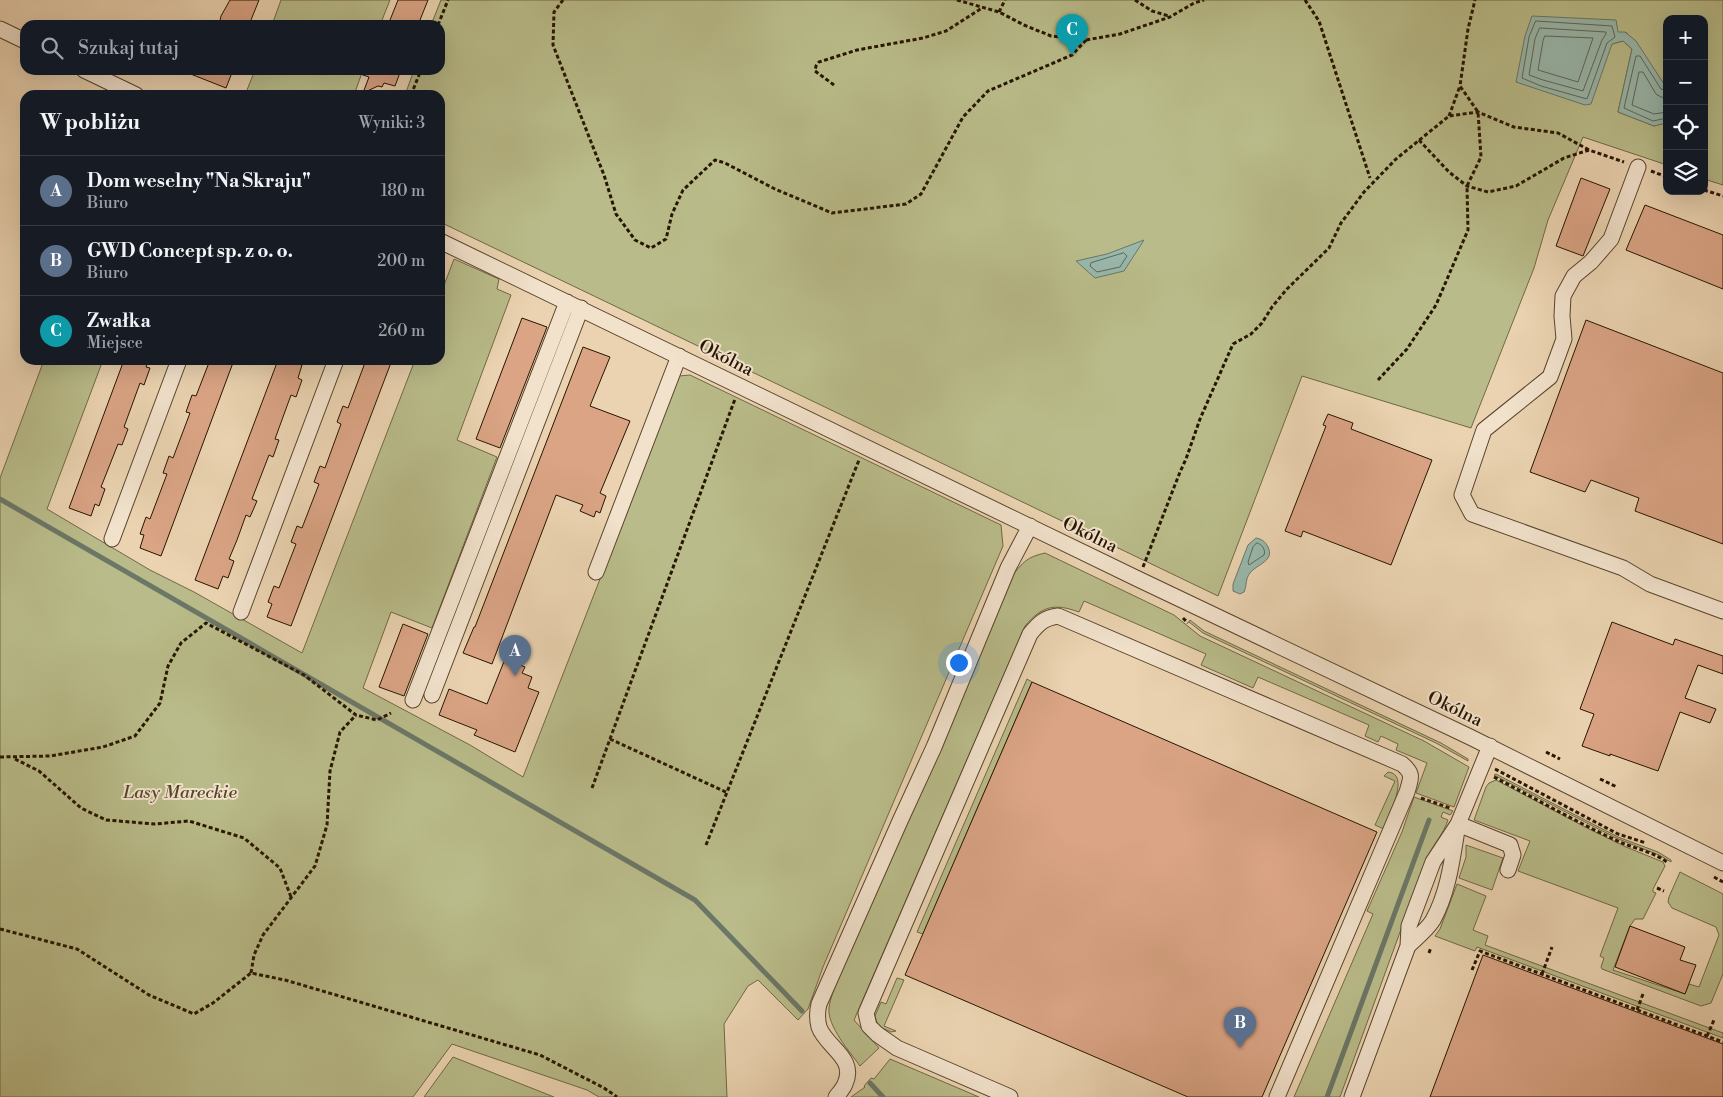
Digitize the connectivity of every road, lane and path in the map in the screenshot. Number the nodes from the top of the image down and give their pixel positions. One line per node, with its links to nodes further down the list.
1 (448, 0): 12 (path)
2 (563, 0): 15 (path)
3 (957, 0): 9 (path)
4 (1004, 0): 10 (path)
5 (1134, 0): 11 (path)
6 (1204, 0): 11 (path)
7 (1304, 0): 28 (path)
8 (1475, 0): 19 (path)
9 (983, 8): 10 (path); 18 (path)
10 (999, 12): 15 (path)
11 (1170, 17): 15 (path)
12 (440, 20)
13 (0, 29): 14 (street)
14 (20, 39)
15 (1086, 40)
16 (94, 75): 20 (street)
17 (419, 75): 21 (path)
18 (834, 85)
19 (1460, 86): 22 (path); 23 (path)
20 (126, 90)
21 (413, 90)
22 (1478, 112): 23 (path); 25 (path); 29 (path)
23 (1449, 116): 24 (path)
24 (1419, 140): 29 (path); 43 (path)
25 (1589, 150): 26 (path); 29 (path)
26 (1638, 167): 27 (path); 44 (street)
27 (1663, 176)
28 (1370, 178)
29 (1467, 186): 37 (path)
30 (1708, 191): 31 (path)
31 (1723, 196)
32 (445, 243): 33 (street, Okólna)
33 (574, 305): 34 (street, Okólna); 46 (street); 47 (street)
34 (679, 356): 38 (street, Okólna); 42 (street)
35 (177, 365): 41 (street)
36 (334, 365): 45 (street)
37 (1378, 380)
38 (740, 387): 39 (street, Okólna); 50 (path)
39 (865, 446): 40 (street, Okólna); 62 (path)
40 (1030, 526): 43 (street, Okólna); 87 (street)
41 (112, 539)
42 (596, 572)
43 (1138, 580): 51 (street, Okólna)
44 (1723, 611)
45 (240, 612)
46 (432, 695)
47 (413, 700)
48 (391, 713): 49 (path)
49 (356, 715): 54 (path); 72 (path)
50 (610, 739): 60 (path); 62 (path)
51 (1490, 746): 64 (street); 68 (street, Okólna)
52 (1546, 752): 55 (path)
53 (0, 757): 54 (path)
54 (13, 758): 72 (path)
55 (1560, 759)
56 (1501, 772): 66 (path)
57 (1494, 777): 67 (path)
58 (1600, 779): 59 (path)
59 (1617, 787)
60 (592, 788)
61 (1407, 792): 63 (path); 88 (street); 89 (street)
62 (728, 793): 65 (path)
63 (1442, 806)
64 (1458, 824): 69 (street); 74 (street); 74 (street)
65 (706, 845)
66 (1653, 846)
67 (1668, 863)
68 (1723, 863)
69 (1508, 870)
70 (1657, 888): 71 (path)
71 (1664, 891)
72 (291, 897): 79 (path)
73 (0, 929): 79 (path)
74 (1408, 946): 90 (street)
75 (1431, 947): 77 (path)
76 (1552, 947): 80 (path)
77 (1429, 953)
78 (1472, 970): 80 (path)
79 (251, 973): 86 (path)
80 (1542, 974): 82 (path)
81 (1643, 994): 82 (path)
82 (1637, 1010): 84 (path)
83 (1714, 1020): 84 (path)
84 (1707, 1036): 85 (path)
85 (1723, 1042)
86 (618, 1097)
87 (836, 1097)
88 (1010, 1097)
89 (1277, 1097)
90 (1352, 1097)

